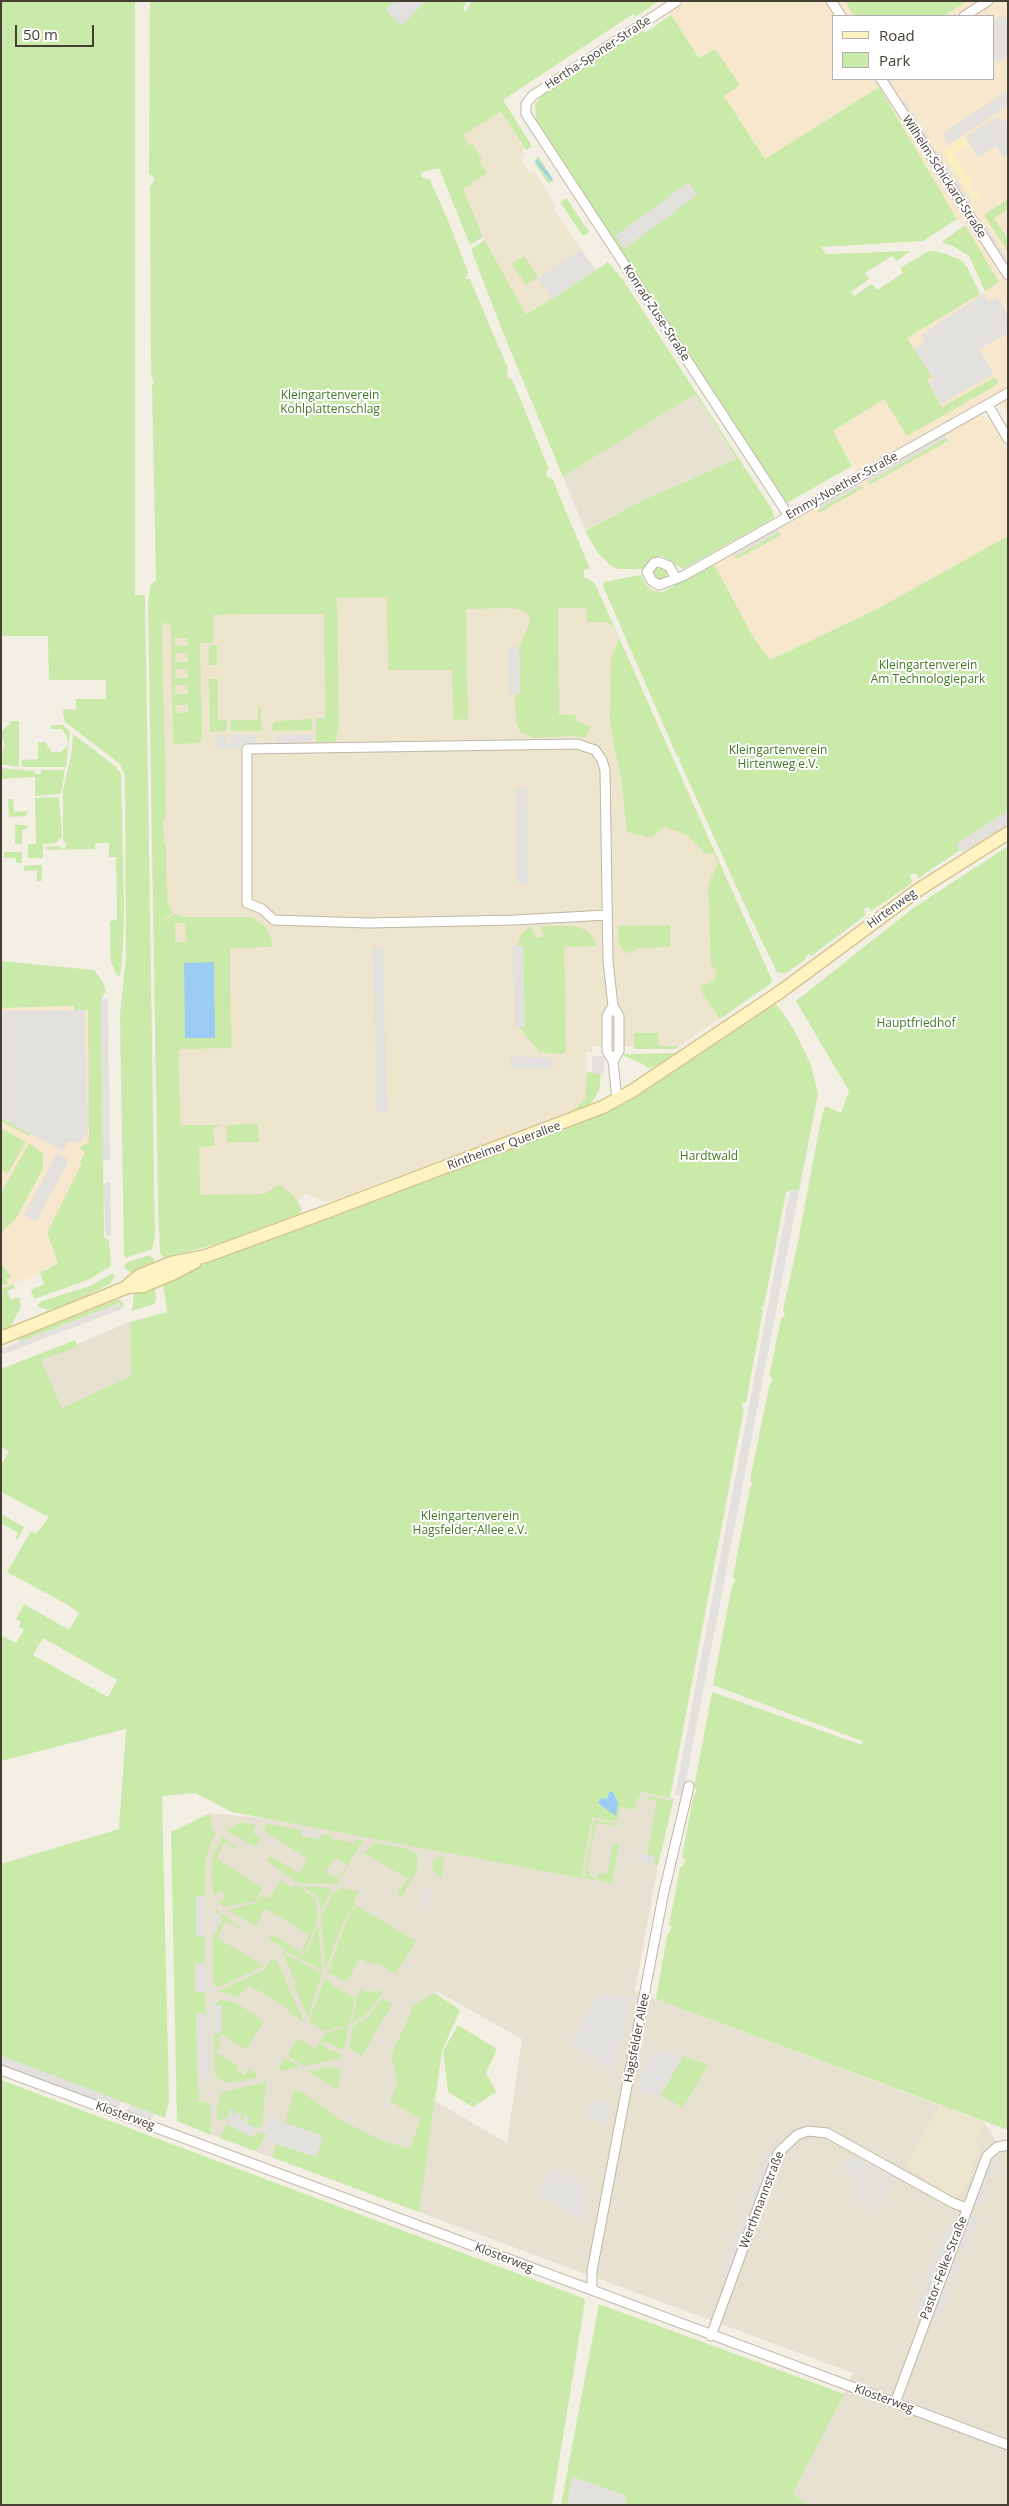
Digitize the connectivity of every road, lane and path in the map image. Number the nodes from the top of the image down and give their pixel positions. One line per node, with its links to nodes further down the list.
1 (677, 1): 7 (street, Hertha-Sponer-Straße)
2 (831, 1): 4 (street)
3 (988, 1): 5 (street)
4 (840, 15)
5 (966, 15)
6 (882, 80): 8 (street, Wilhelm-Schickard-Straße)
7 (525, 110): 12 (street, Konrad-Zuse-Straße)
8 (1008, 275)
9 (1008, 394): 10 (street, Emmy-Noether-Straße)
10 (988, 405): 11 (street); 12 (street, Emmy-Noether-Straße)
11 (1008, 440)
12 (789, 516): 13 (street, Emmy-Noether-Straße)
13 (676, 578)
14 (1008, 833): 16 (street, Hirtenweg)
15 (607, 915): 15 (street); 17 (street)
16 (780, 992): 17 (street, Rintheimer Querallee)
17 (617, 1100): 18 (street, Rintheimer Querallee)
18 (1, 1338)
19 (689, 1786): 23 (street, Hagsfelder Allee)
20 (1, 2070): 23 (street, Klosterweg)
21 (1007, 2144): 22 (street, Pastor-Felke-Straße)
22 (967, 2208): 24 (street, Werthmannstraße); 25 (street, Pastor-Felke-Straße)
23 (592, 2290): 24 (street, Klosterweg)
24 (712, 2336): 25 (street, Klosterweg)
25 (895, 2403): 26 (street, Klosterweg)
26 (1008, 2444)

